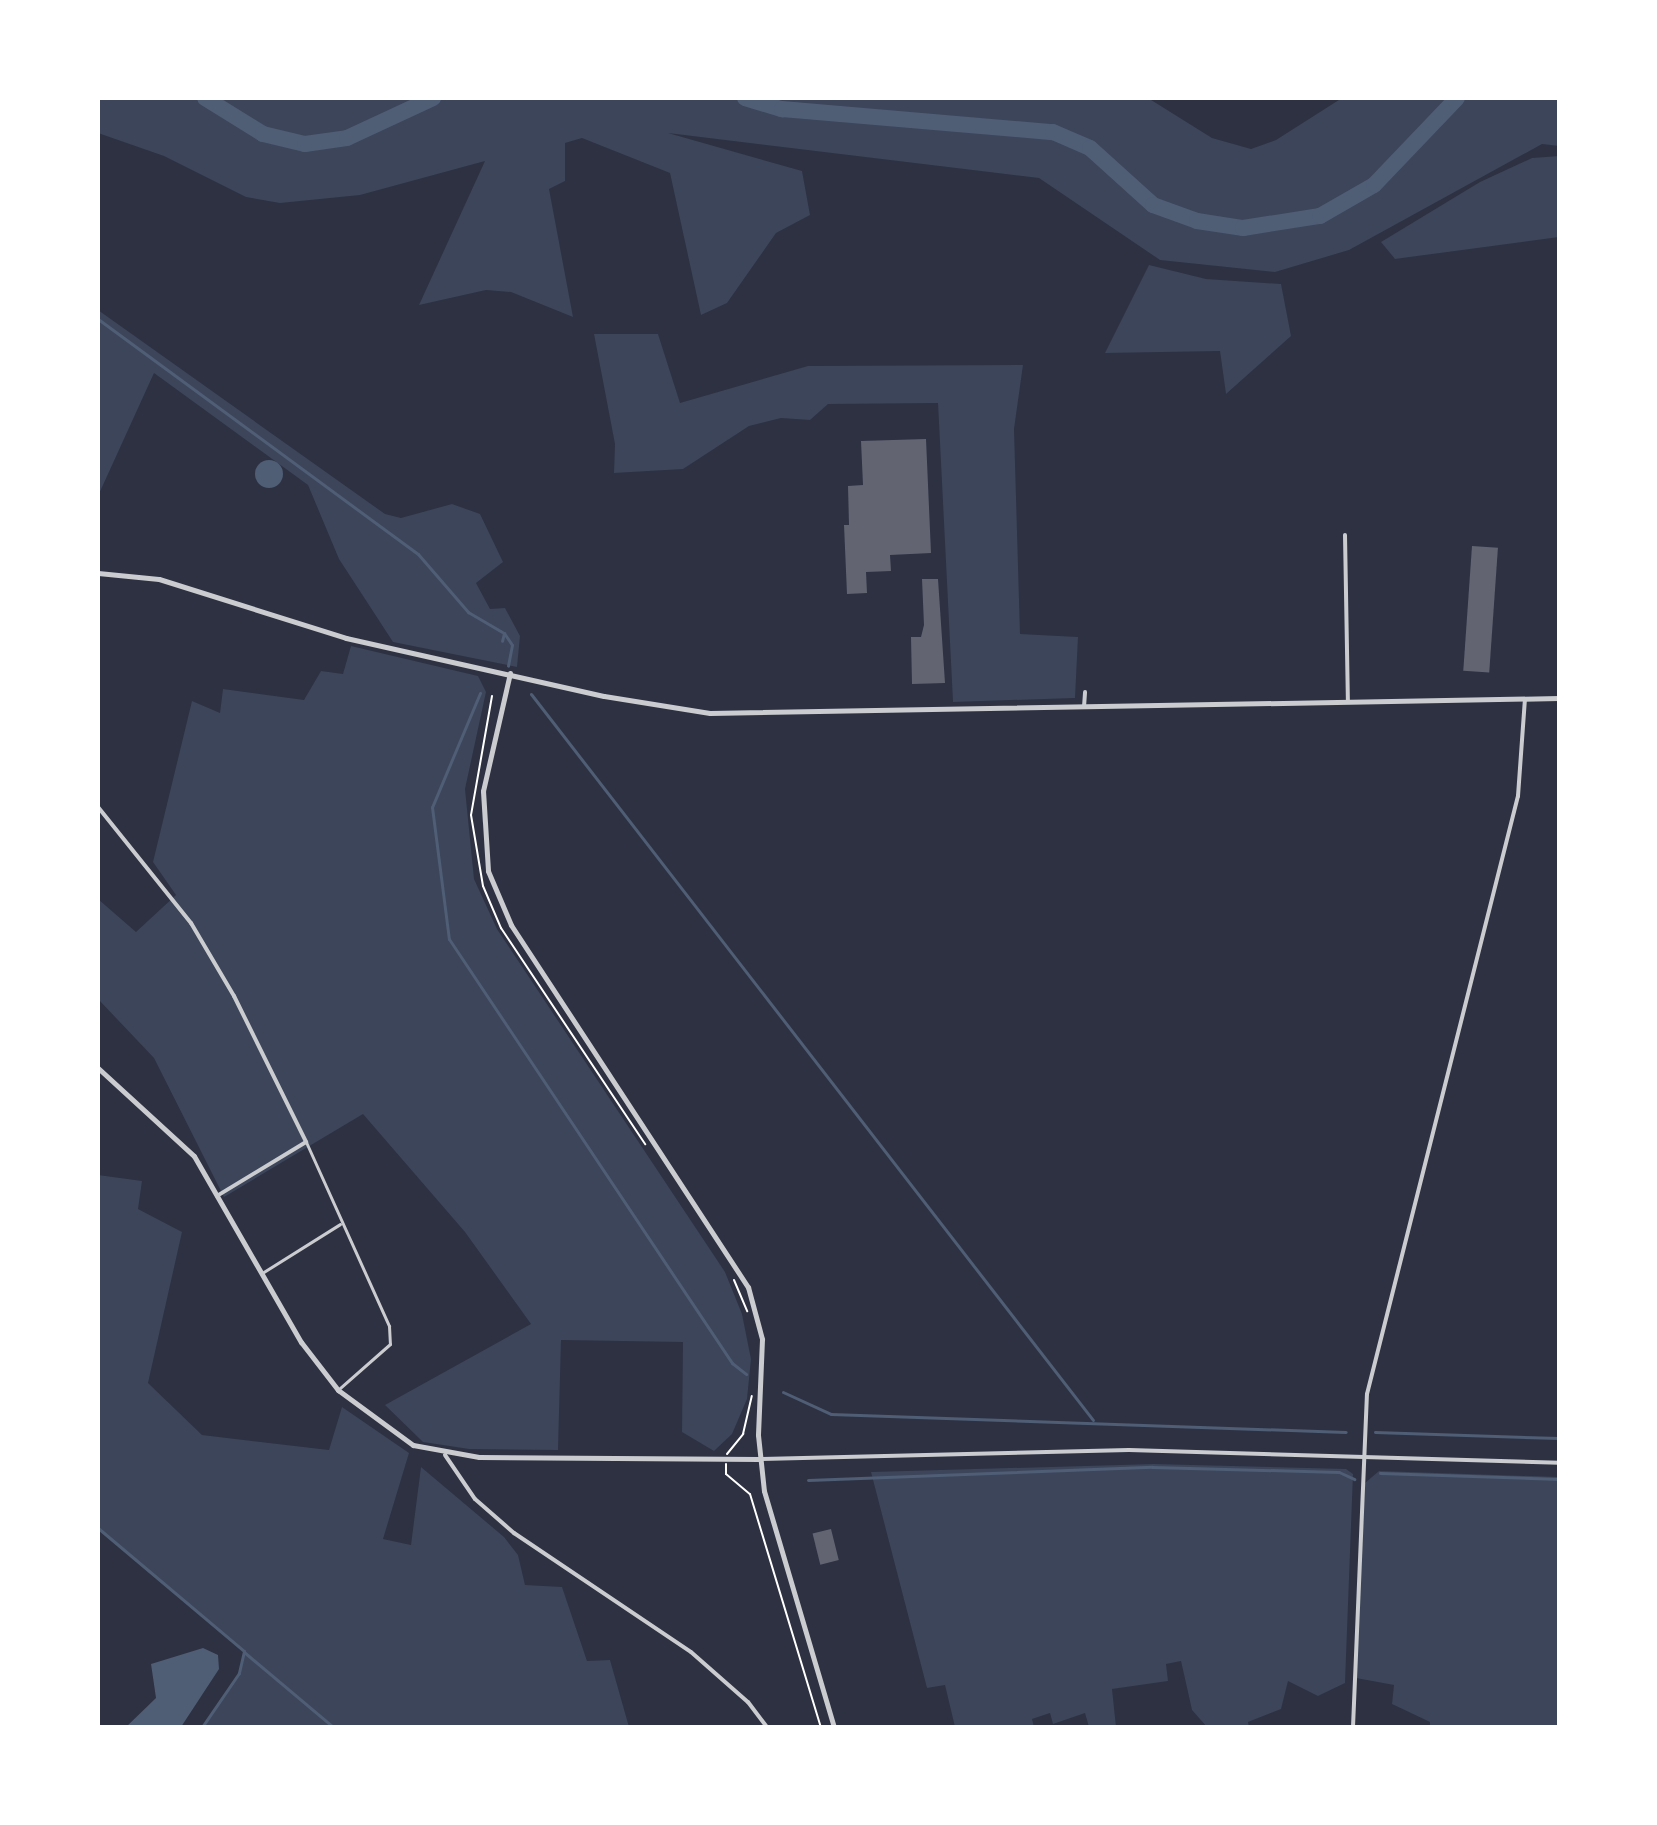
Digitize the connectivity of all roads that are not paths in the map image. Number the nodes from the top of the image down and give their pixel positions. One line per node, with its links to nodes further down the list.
1 (1345, 535): 7 (street)
2 (98, 573): 3 (street)
3 (510, 673): 8 (street); 18 (street)
4 (1085, 692): 8 (street)
5 (1559, 698): 6 (street)
6 (1525, 699): 7 (street); 17 (street)
7 (1348, 702): 8 (street)
8 (1084, 707)
9 (98, 807): 11 (street)
10 (98, 1068): 12 (street)
11 (306, 1142): 12 (street); 13 (street)
12 (217, 1196): 14 (street)
13 (340, 1223): 14 (street); 15 (street)
14 (262, 1273): 15 (street)
15 (338, 1390): 16 (street)
16 (445, 1455): 18 (street); 20 (street)
17 (1364, 1458): 18 (street); 19 (street); 22 (street)
18 (759, 1459): 21 (street)
19 (1559, 1463)
20 (767, 1727)
21 (834, 1727)
22 (1353, 1727)

